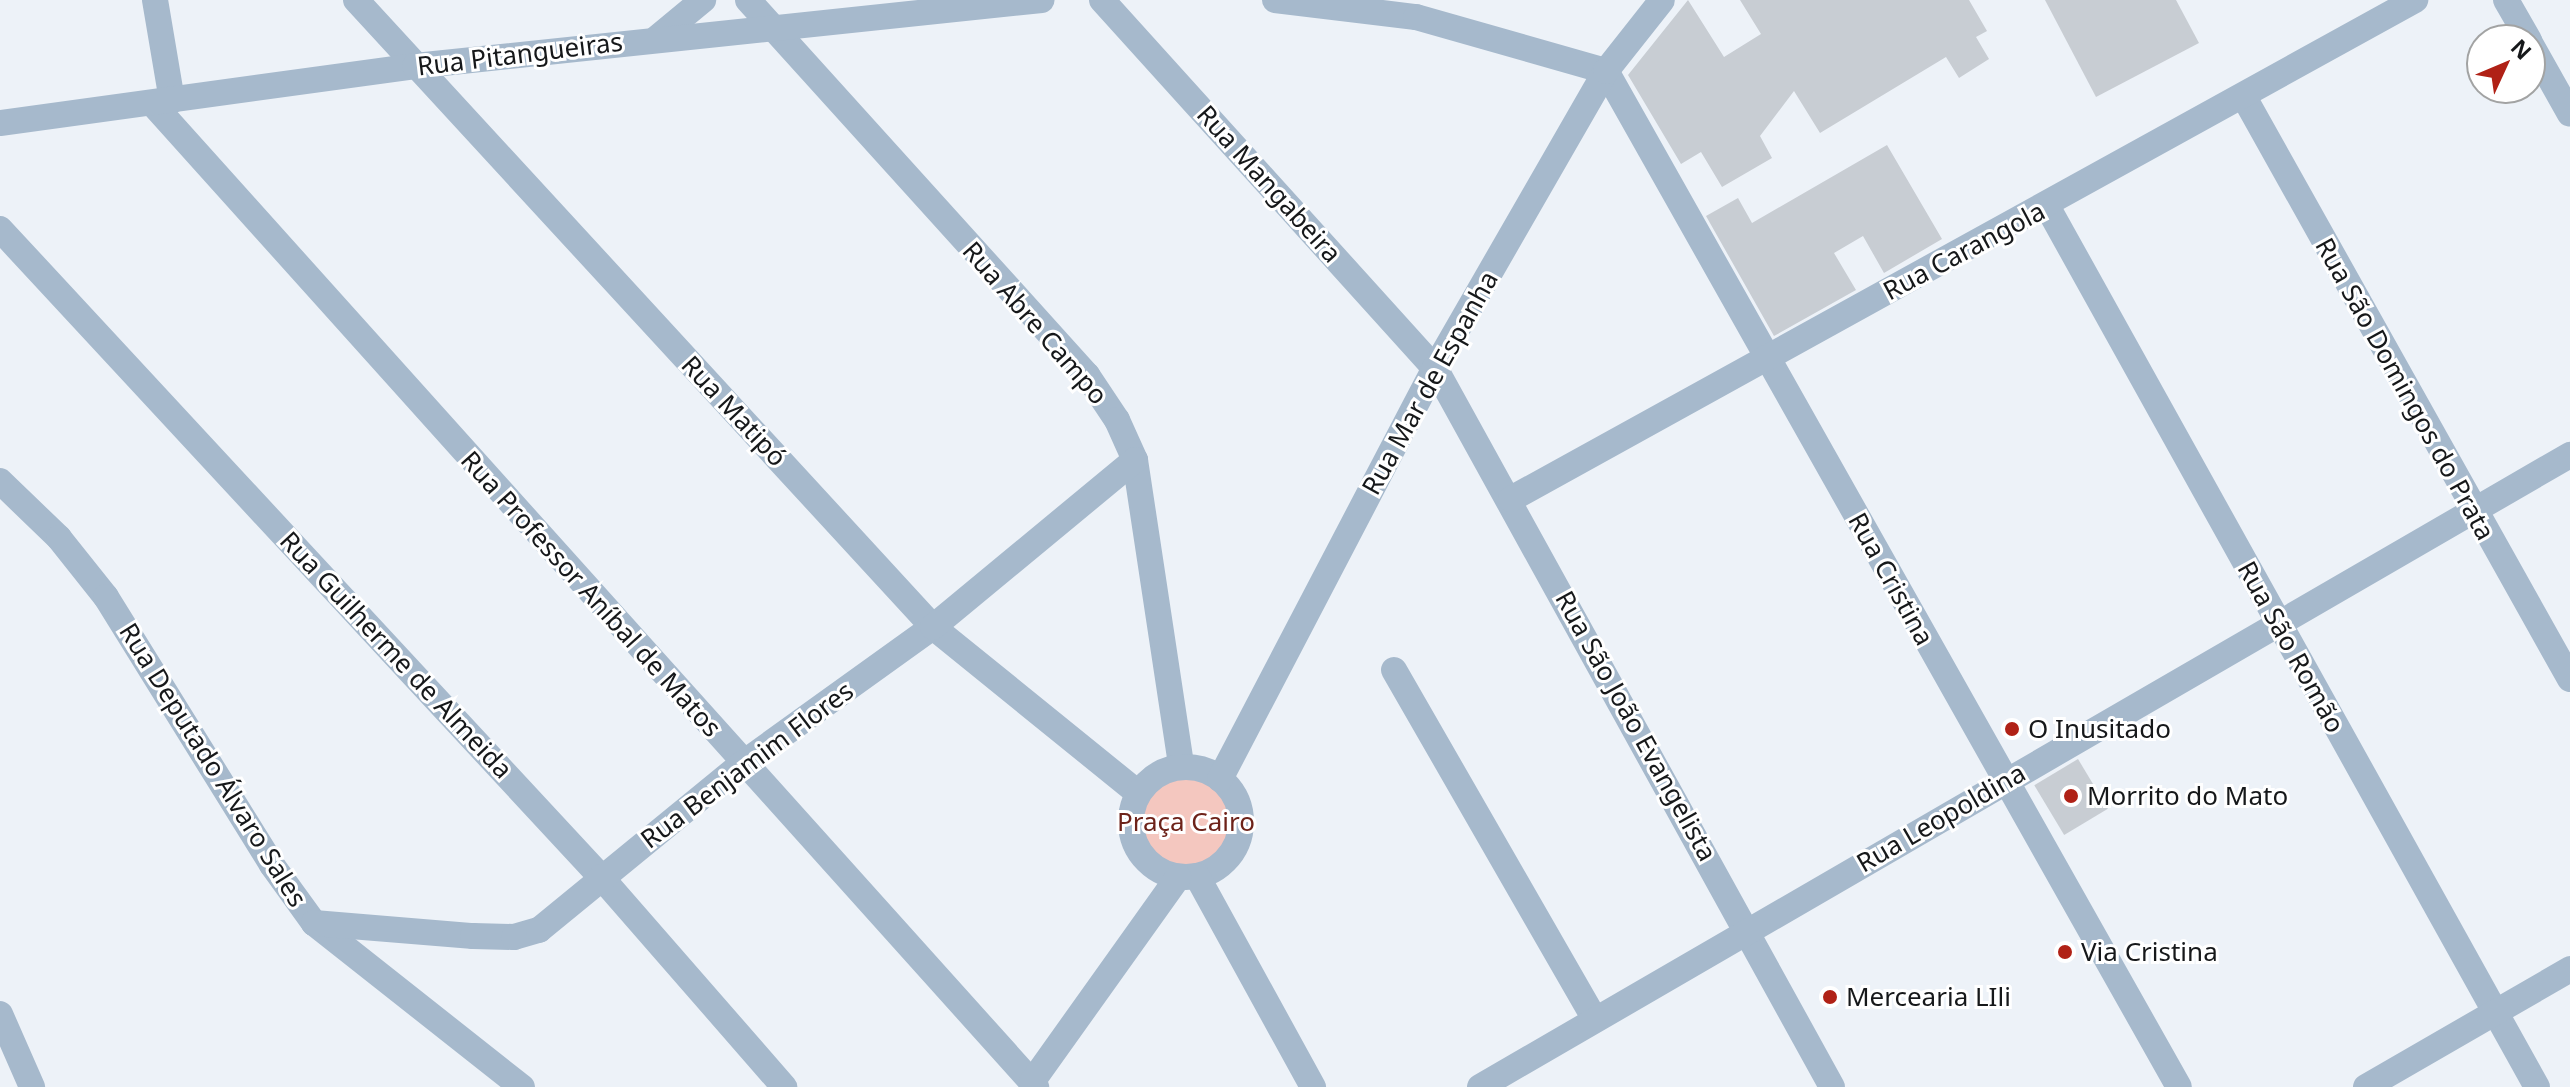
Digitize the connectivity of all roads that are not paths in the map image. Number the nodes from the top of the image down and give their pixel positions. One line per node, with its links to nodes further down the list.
1 (155, 0): 19 (street)
2 (356, 0): 15 (street, Rua Matipó)
3 (703, 0): 14 (street)
4 (748, 0): 13 (street, Rua Abre Campo)
5 (1042, 0): 13 (street, Rua Pitangueiras)
6 (1102, 0): 25 (street, Rua Mangabeira)
7 (1275, 0): 11 (street)
8 (1662, 0): 16 (street, Rua Mar de Espanha)
9 (2415, 0): 18 (street, Rua Carangola)
10 (2506, 0): 12 (street)
11 (1408, 9): 16 (street)
12 (2519, 24)
13 (774, 30): 14 (street, Rua Pitangueiras); 27 (street, Rua Abre Campo)
14 (657, 38): 15 (street, Rua Pitangueiras)
15 (415, 66): 19 (street, Rua Pitangueiras); 32 (street, Rua Matipó)
16 (1606, 71): 24 (street, Rua Cristina); 25 (street, Rua Mar de Espanha)
17 (2546, 71): 20 (street)
18 (2244, 97): 22 (street, Rua Carangola); 30 (street, Rua São Domingos do Prata)
19 (162, 102): 21 (street, Rua Pitangueiras); 35 (street, Rua Professor Aníbal de Matos)
20 (2570, 114)
21 (0, 123)
22 (2047, 206): 24 (street, Rua Carangola); 31 (street, Rua São Romão)
23 (0, 229): 41 (street, Rua Guilherme de Almeida)
24 (1766, 356): 29 (street, Rua Carangola); 38 (street, Rua Cristina)
25 (1435, 368): 29 (street, Rua São João Evangelista); 37 (street, Rua Mar de Espanha)
26 (2570, 455): 30 (street, Rua Leopoldina)
27 (1135, 460): 32 (street, Rua Benjamim Flores); 36 (street, Rua Abre Campo)
28 (0, 481): 42 (street, Rua Deputado Álvaro Sales)
29 (1511, 499): 43 (street, Rua São João Evangelista)
30 (2472, 511): 31 (street, Rua Leopoldina); 34 (street, Rua São Domingos do Prata)
31 (2278, 623): 38 (street, Rua Leopoldina); 45 (street, Rua São Romão)
32 (933, 627): 35 (street, Rua Benjamim Flores); 39 (street, Rua Matipó)
33 (1394, 670): 47 (street)
34 (2570, 679)
35 (742, 764): 41 (street, Rua Benjamim Flores); 48 (street, Rua Professor Aníbal de Matos)
36 (1181, 765): 37 (street); 39 (street)
37 (1220, 779): 40 (street)
38 (2004, 781): 43 (street, Rua Leopoldina); 55 (street, Rua Cristina)
39 (1138, 793): 40 (street)
40 (1188, 876): 48 (street); 52 (street)
41 (601, 877): 42 (street, Rua Benjamim Flores); 51 (street, Rua Guilherme de Almeida)
42 (314, 923): 50 (street, Rua Deputado Álvaro Sales)
43 (1748, 929): 47 (street, Rua Leopoldina); 54 (street, Rua São João Evangelista)
44 (2570, 969): 45 (street)
45 (2494, 1013): 56 (street); 57 (street, Rua São Romão)
46 (0, 1014): 49 (street)
47 (1595, 1019): 53 (street, Rua Leopoldina)
48 (1034, 1085)
49 (32, 1087)
50 (522, 1087)
51 (784, 1087)
52 (1313, 1087)
53 (1480, 1087)
54 (1832, 1087)
55 (2179, 1087)
56 (2366, 1087)
57 (2537, 1087)

